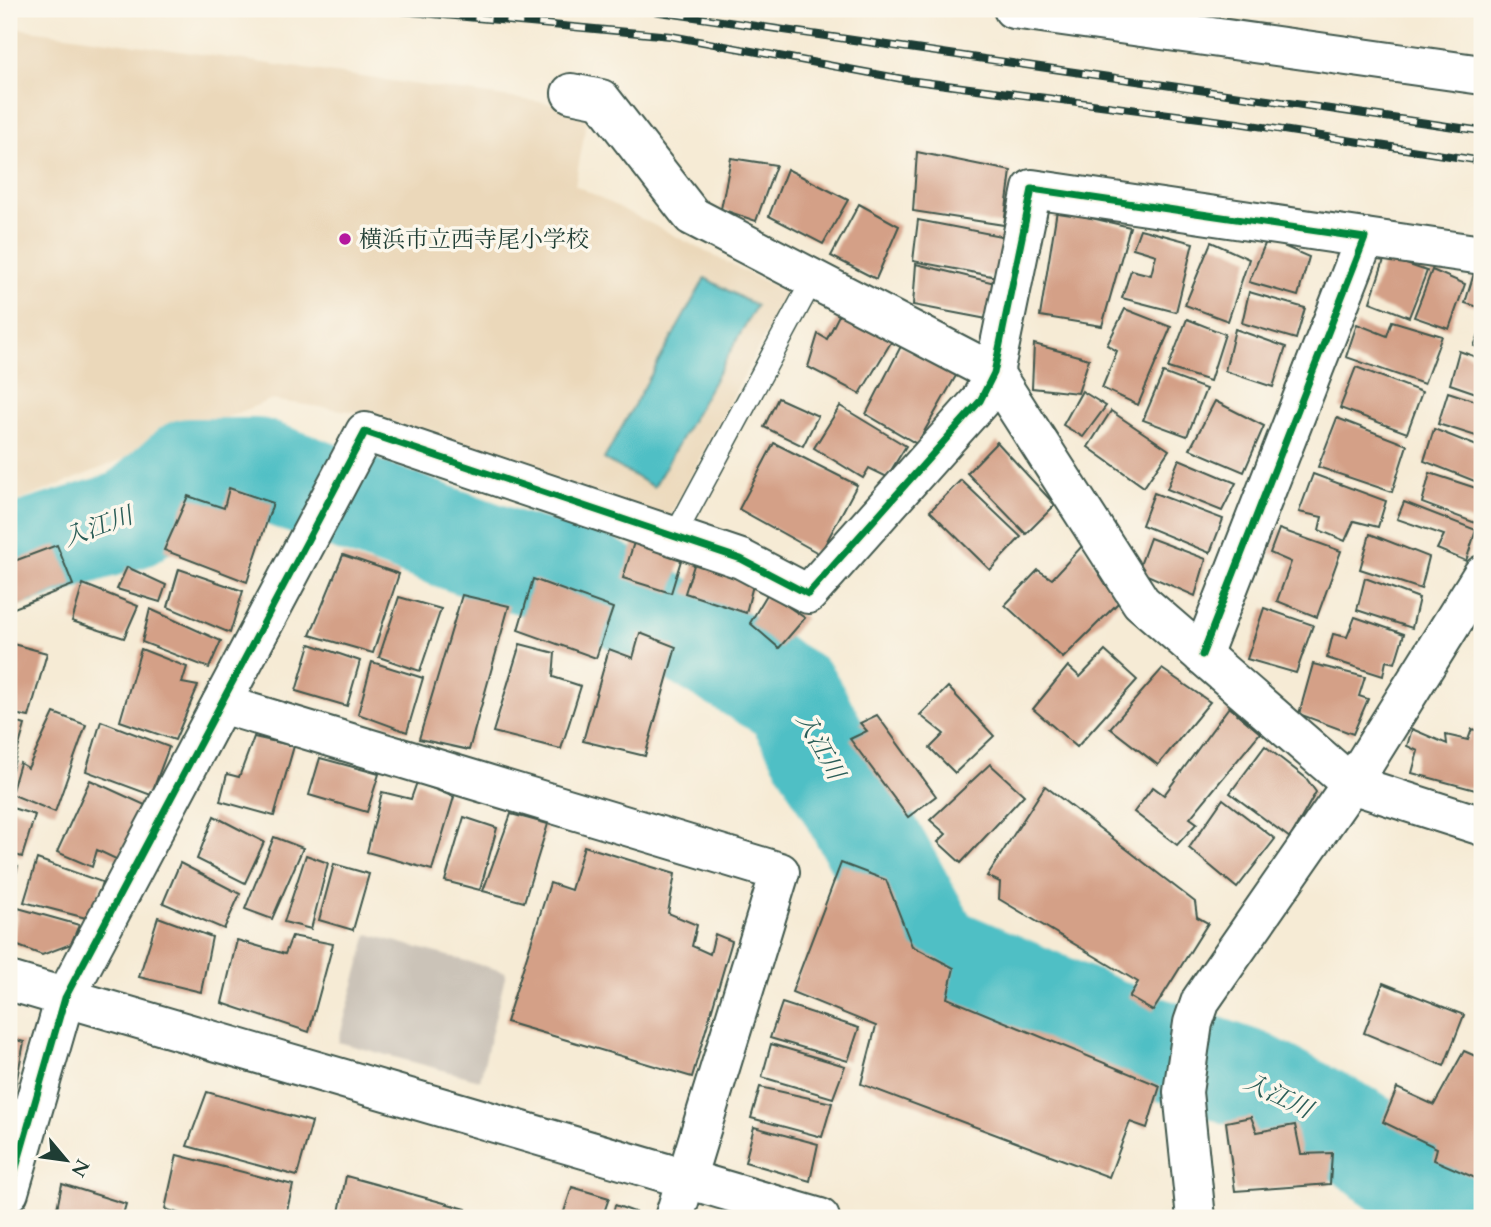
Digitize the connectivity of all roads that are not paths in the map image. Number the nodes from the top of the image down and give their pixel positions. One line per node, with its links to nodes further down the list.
1 (1013, 9): 2 (street)
2 (1482, 75)
3 (571, 93): 6 (street)
4 (1365, 238): 5 (street); 7 (street); 10 (street)
5 (1482, 255)
6 (813, 279): 7 (street); 8 (lane)
7 (994, 373): 8 (street); 10 (street)
8 (674, 537): 11 (street)
9 (1482, 575): 12 (street)
10 (1202, 655): 12 (street)
11 (220, 704): 15 (street); 16 (street)
12 (1351, 784): 13 (street); 20 (street)
13 (1482, 826)
14 (9, 981): 15 (street)
15 (65, 998): 16 (street); 17 (street)
16 (686, 1180): 18 (street); 19 (street)
17 (9, 1192)
18 (674, 1218)
19 (820, 1218)
20 (1196, 1218)

